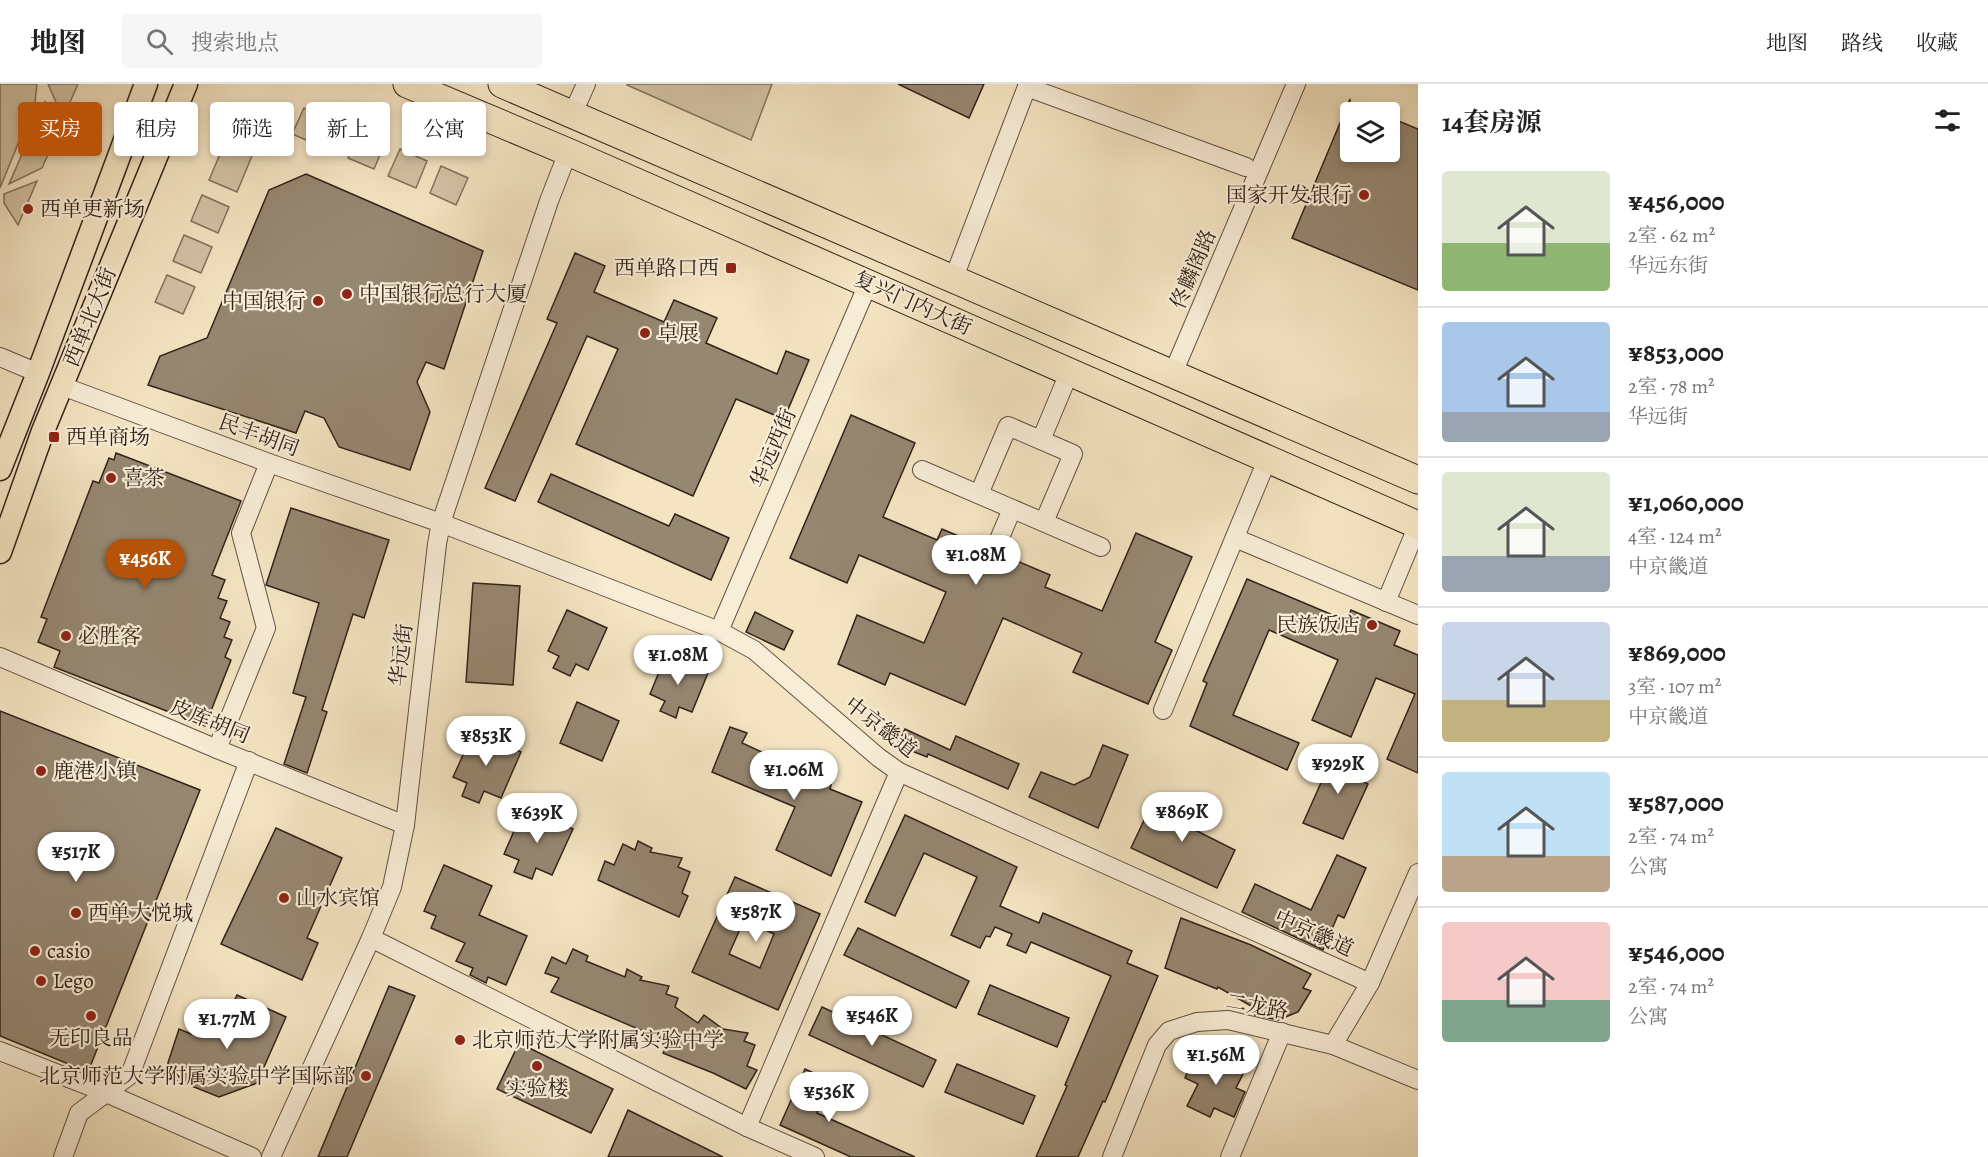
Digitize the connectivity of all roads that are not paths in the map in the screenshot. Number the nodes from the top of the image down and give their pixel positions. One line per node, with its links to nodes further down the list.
1 (146, 84): 14 (main road, 西单北大街)
2 (186, 84): 17 (main road, 西单北大街)
3 (406, 84): 9 (highway, 复兴门内大街)
4 (502, 84): 8 (highway, 复兴门内大街)
5 (586, 84): 8 (street)
6 (1296, 84): 16 (street, 佟麟阁路)
7 (1028, 86): 10 (street); 11 (street)
8 (572, 115): 11 (highway, 复兴门内大街)
9 (568, 152): 12 (highway, 复兴门内大街); 27 (street, 华远街)
10 (1245, 167)
11 (953, 279): 16 (highway, 复兴门内大街)
12 (868, 284): 15 (highway, 复兴门内大街); 35 (street, 华远西街)
13 (0, 357): 14 (street)
14 (38, 373): 21 (main road, 西单北大街)
15 (1069, 373): 18 (street); 19 (highway, 复兴门内大街)
16 (1173, 373): 23 (highway, 复兴门内大街)
17 (62, 386): 20 (street, 民丰胡同); 32 (main road, 西单北大街)
18 (1041, 440): 24 (street); 26 (street)
19 (1267, 460): 28 (highway, 复兴门内大街); 29 (street)
20 (268, 463): 27 (street, 民丰胡同); 38 (street)
21 (0, 469)
22 (921, 470): 24 (street)
23 (1418, 480)
24 (978, 494): 25 (street)
25 (1011, 508): 26 (street); 30 (street)
26 (1044, 522): 31 (street)
27 (441, 523): 35 (street, 中京畿道); 41 (street, 华远街)
28 (1418, 525): 33 (street)
29 (1235, 538): 33 (street); 37 (street)
30 (998, 542)
31 (1101, 547)
32 (0, 552)
33 (1386, 602): 34 (street)
34 (1418, 615)
35 (719, 631): 40 (street, 中京畿道)
36 (0, 657): 38 (street, 皮库胡同)
37 (1163, 710)
38 (217, 749): 39 (street, 皮库胡同)
39 (249, 761): 41 (street, 皮库胡同); 49 (street)
40 (899, 772): 44 (street, 中京畿道); 50 (street)
41 (405, 825): 43 (street, 华远街)
42 (1418, 873): 44 (street)
43 (371, 938): 50 (street); 53 (street, 华远街)
44 (1370, 983): 46 (street)
45 (1282, 1032): 46 (street, 二龙路); 55 (street, 二龙路); 56 (street)
46 (1333, 1045): 48 (street, 二龙路)
47 (0, 1051): 49 (street)
48 (1418, 1080)
49 (104, 1092): 51 (street); 52 (street)
50 (747, 1127): 54 (street)
51 (248, 1156)
52 (63, 1157)
53 (271, 1157)
54 (815, 1157)
55 (1112, 1157)
56 (1230, 1157)

